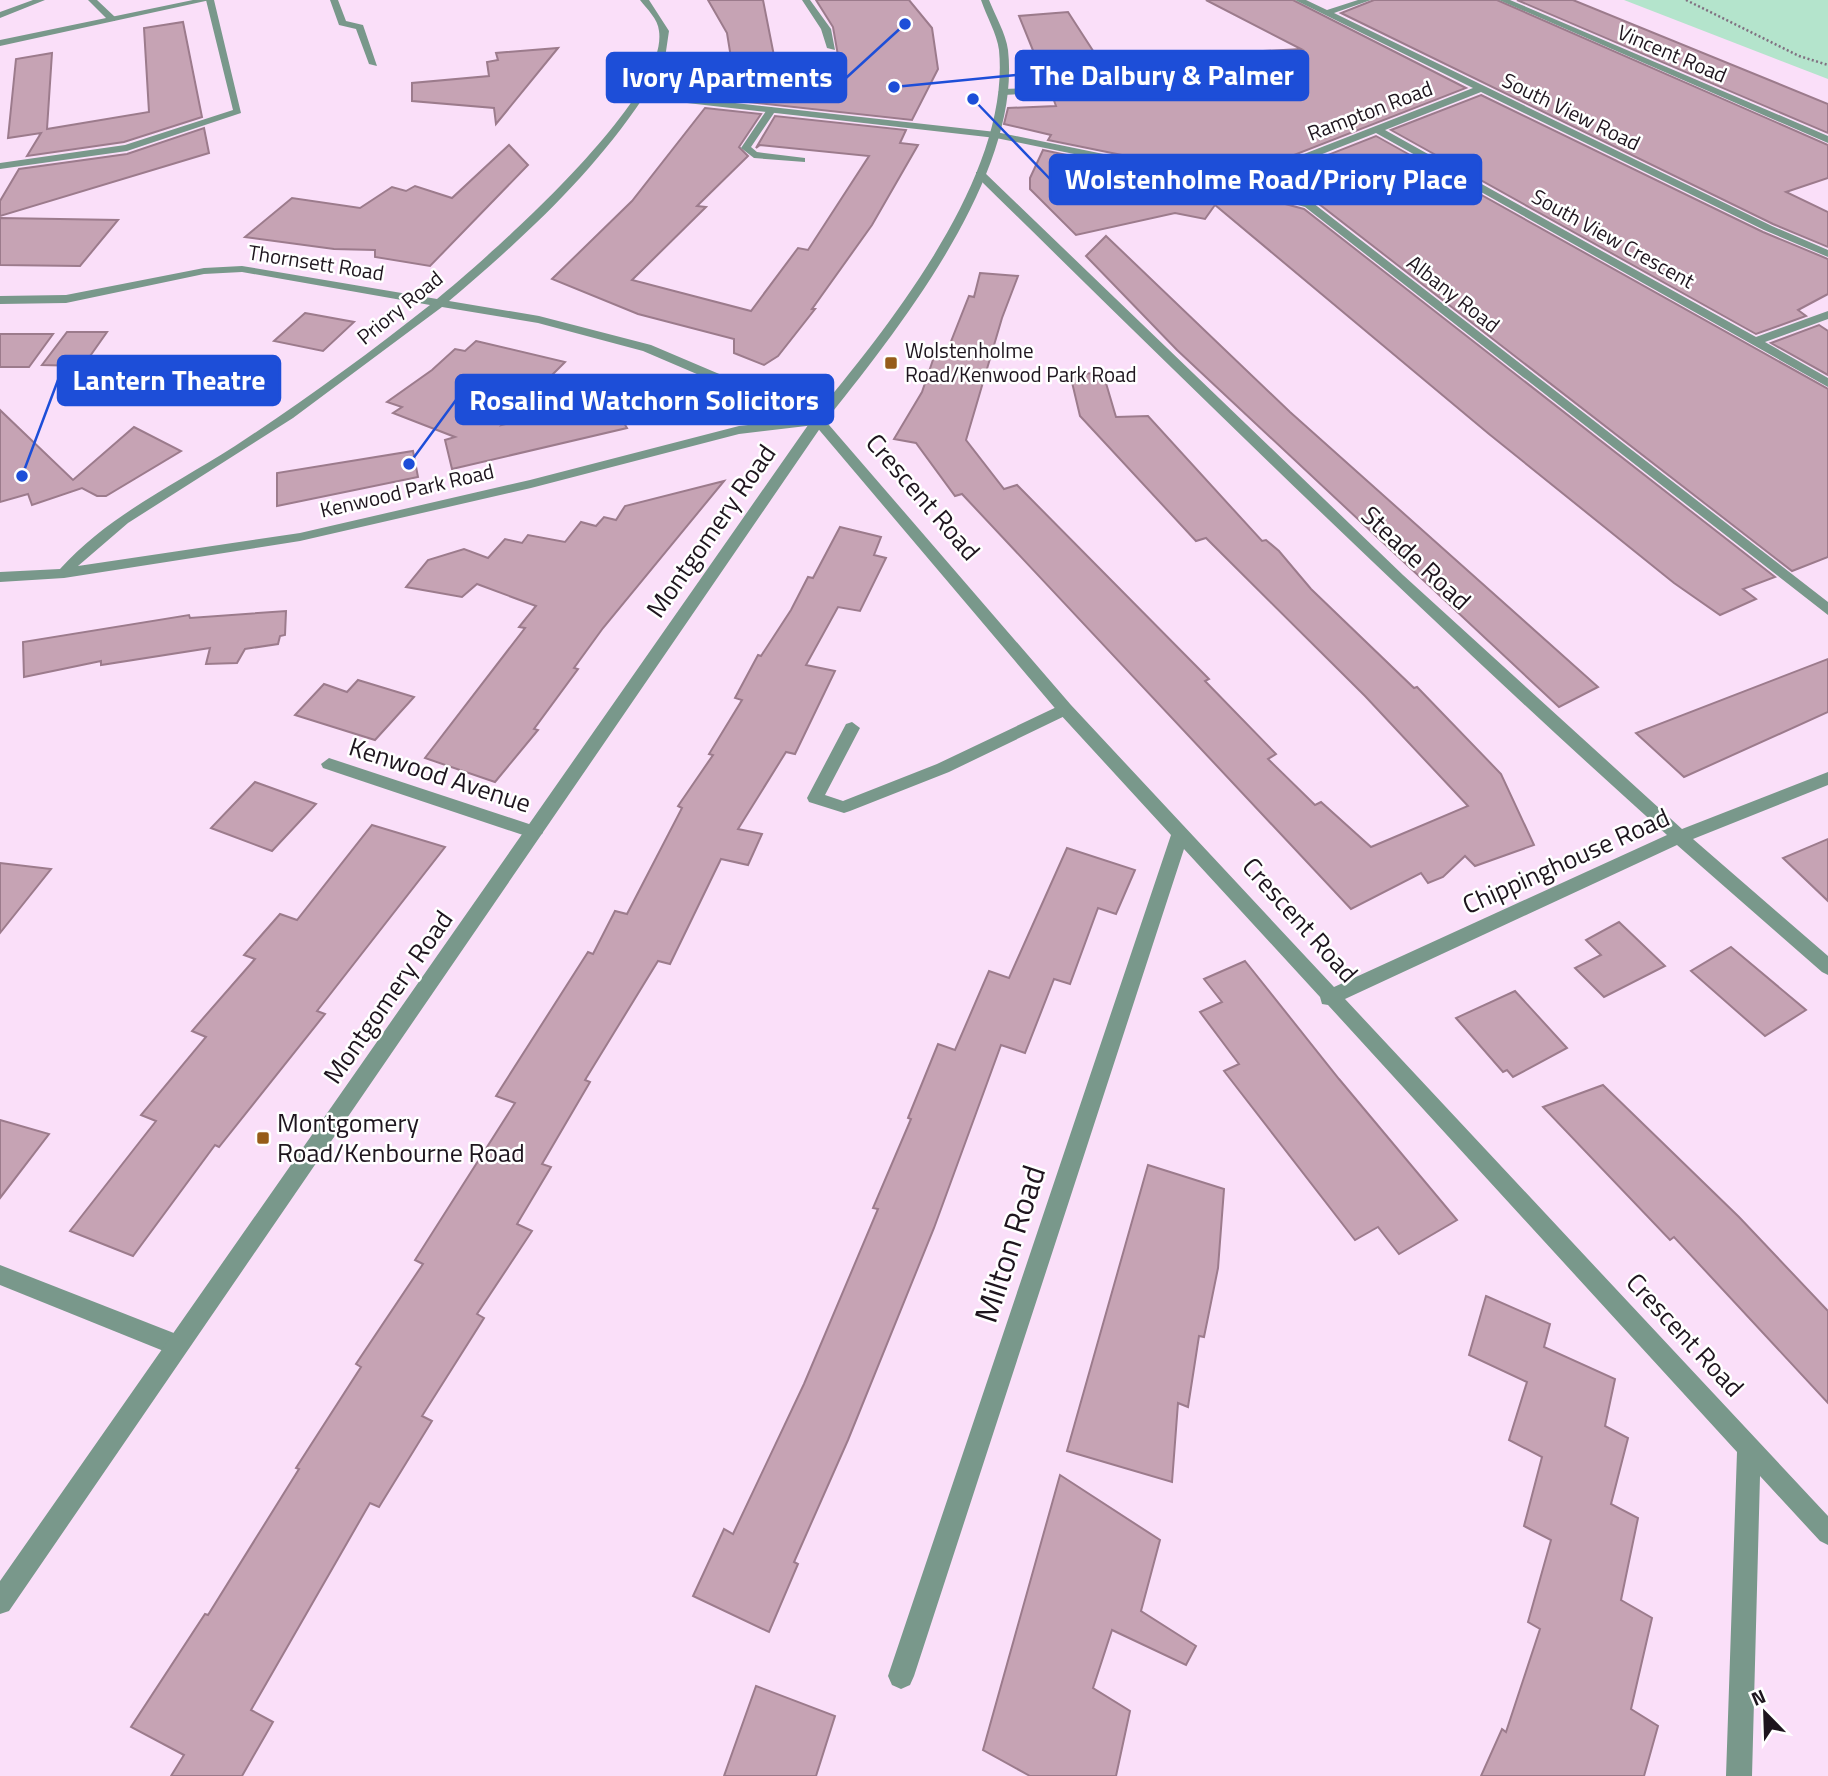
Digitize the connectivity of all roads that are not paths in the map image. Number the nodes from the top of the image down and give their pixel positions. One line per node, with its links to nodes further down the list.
1 (41, 0): 12 (street)
2 (92, 0): 13 (street)
3 (208, 0): 13 (street); 26 (street)
4 (334, 0): 16 (street)
5 (644, 0): 20 (street, Priory Road)
6 (806, 0): 15 (street)
7 (985, 0): 19 (street, Montgomery Road)
8 (1299, 0): 11 (street, South View Road)
9 (1367, 0): 11 (street)
10 (1503, 0): 24 (street, Vincent Road)
11 (1326, 13): 18 (street, South View Road)
12 (0, 15)
13 (112, 19): 14 (street)
14 (0, 43)
15 (832, 48)
16 (374, 64)
17 (1244, 82): 19 (street)
18 (1480, 89): 22 (street, Rampton Road); 29 (street, South View Road)
19 (1003, 92): 23 (street, Montgomery Road)
20 (642, 95): 21 (street, Albany Road); 31 (street, Priory Road)
21 (771, 110): 23 (street, Albany Road); 25 (street)
22 (1378, 130): 28 (street, Rampton Road); 33 (street, South View Crescent)
23 (996, 135): 27 (street, Montgomery Road); 28 (street, Albany Road)
24 (1828, 140)
25 (801, 160)
26 (0, 166)
27 (980, 174): 35 (street, Montgomery Road); 45 (street, Steade Road)
28 (1236, 184): 38 (street, Albany Road)
29 (1828, 254)
30 (0, 300): 31 (street, Thornsett Road)
31 (439, 304): 35 (street, Thornsett Road); 36 (street, Priory Road)
32 (1828, 315): 33 (street)
33 (1757, 341): 34 (street, South View Crescent)
34 (1828, 383)
35 (818, 421): 36 (street, Kenwood Park Road); 39 (street, Crescent Road); 44 (street, Montgomery Road)
36 (64, 573): 37 (street, Kenwood Park Road)
37 (0, 577)
38 (1828, 610)
39 (1065, 709): 40 (street); 43 (street, Crescent Road)
40 (852, 728)
41 (329, 764): 44 (street, Kenwood Avenue)
42 (1828, 778): 45 (street, Chippinghouse Road)
43 (1181, 832): 47 (street, Crescent Road); 53 (street, Milton Road)
44 (535, 833): 49 (street, Montgomery Road)
45 (1677, 838): 46 (street, Steade Road); 47 (street, Chippinghouse Road)
46 (1828, 967)
47 (1329, 998): 50 (street, Crescent Road)
48 (0, 1275): 49 (street)
49 (176, 1345): 52 (street, Montgomery Road)
50 (1749, 1447): 51 (street, Crescent Road); 54 (street)
51 (1828, 1533)
52 (0, 1602)
53 (901, 1676)
54 (1739, 1776)

